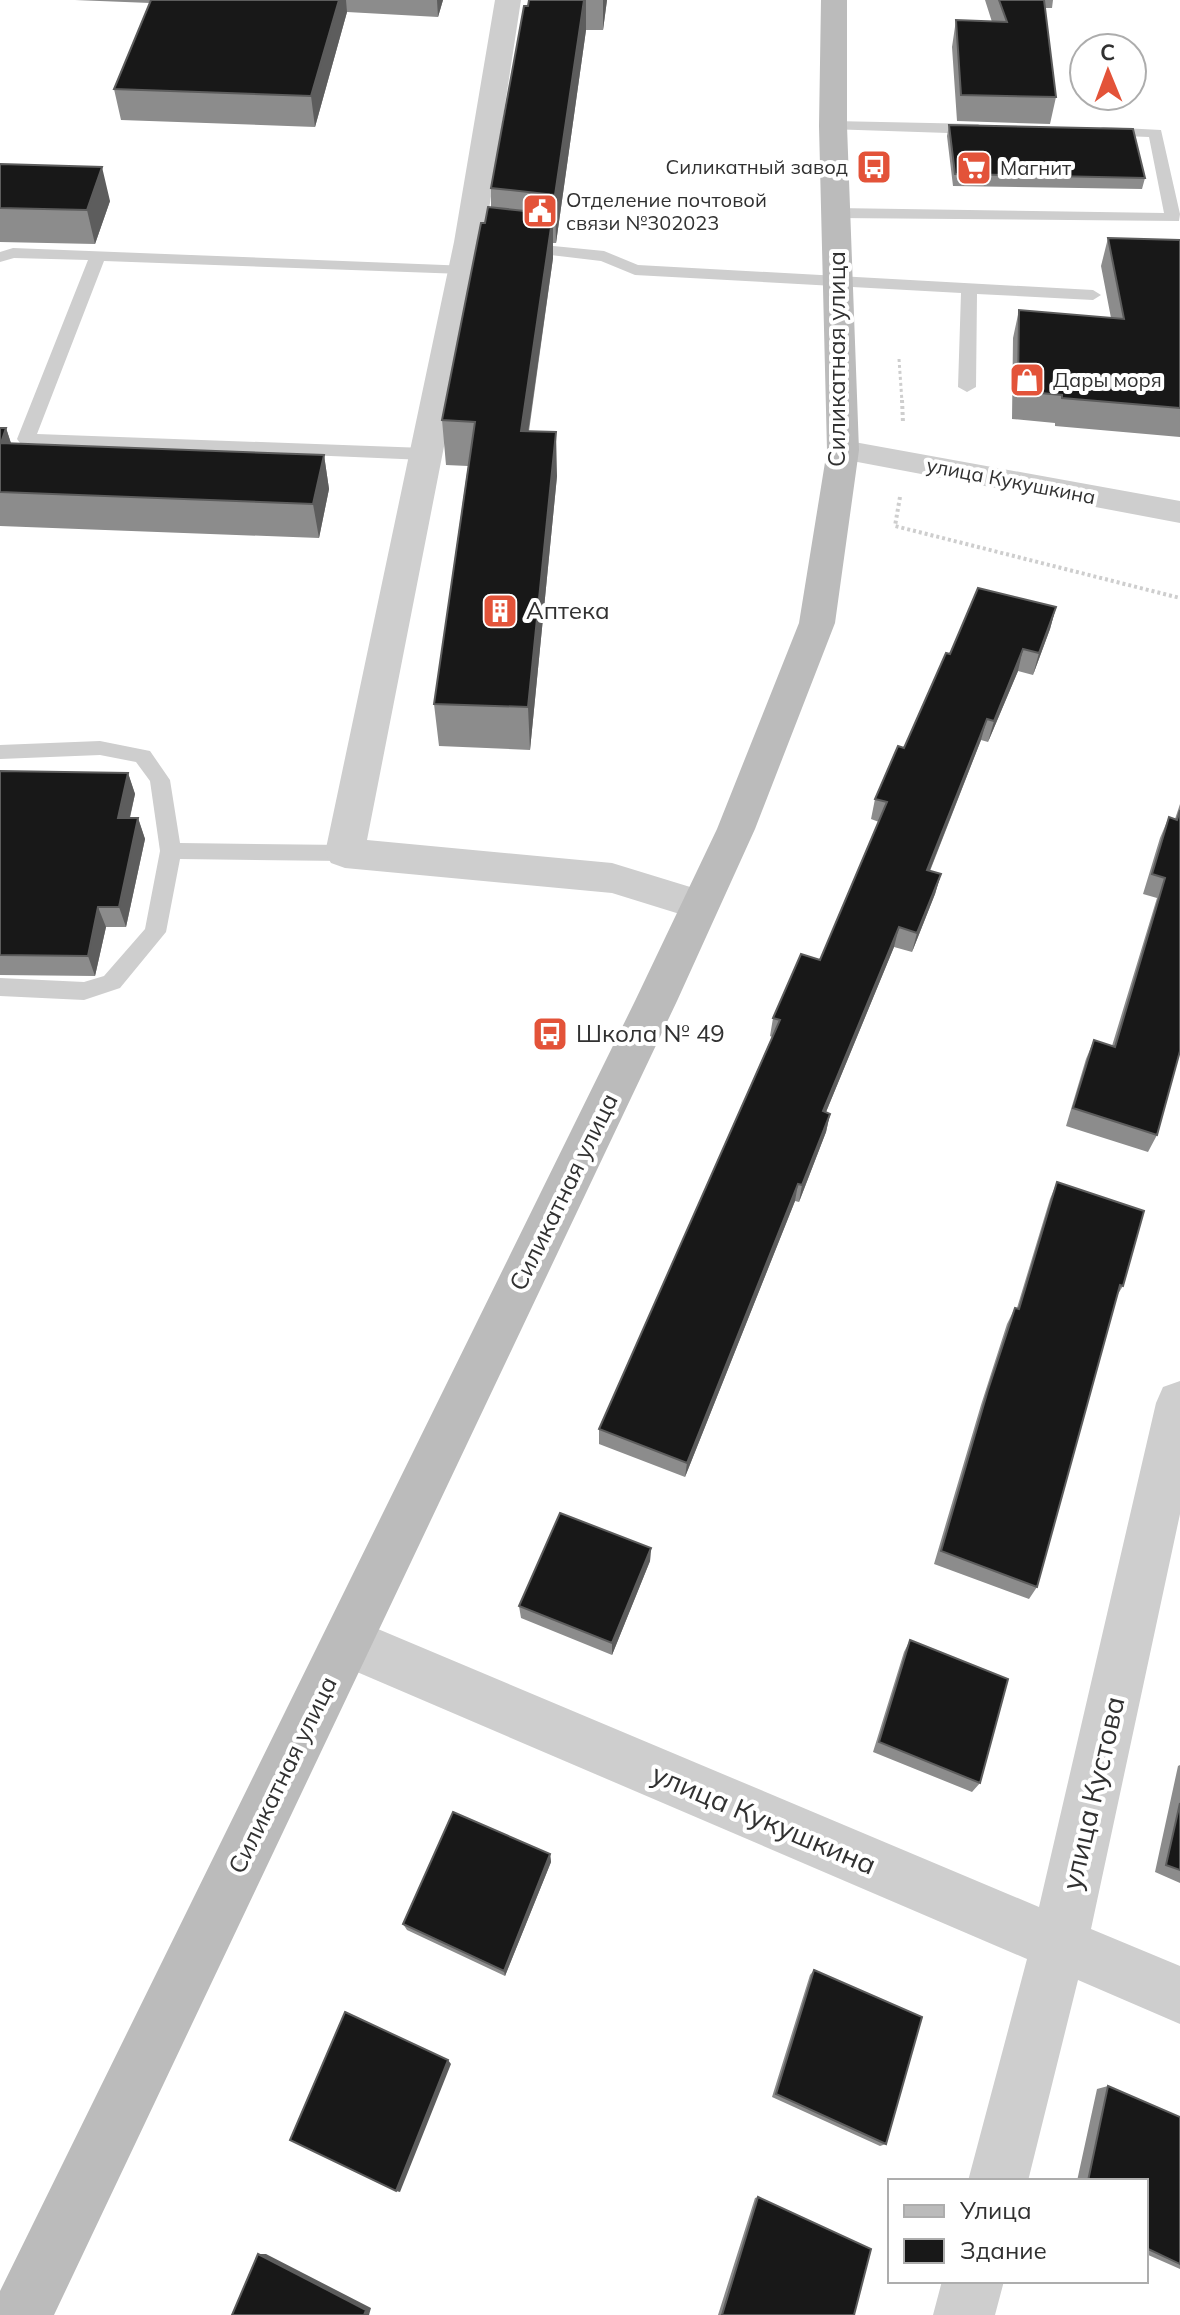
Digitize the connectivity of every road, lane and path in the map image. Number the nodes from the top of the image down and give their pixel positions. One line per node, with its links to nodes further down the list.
1 (508, 0): 7 (street)
2 (834, 0): 3 (street, Силикатная улица)
3 (833, 126): 4 (lane); 6 (street, Силикатная улица)
4 (1002, 130)
5 (1079, 131): 6 (lane)
6 (836, 213): 10 (street, Силикатная улица)
7 (479, 250): 8 (lane); 10 (lane); 16 (street)
8 (98, 256): 9 (lane); 16 (lane)
9 (0, 257)
10 (838, 282): 11 (lane); 15 (street, Силикатная улица)
11 (969, 287): 12 (lane); 14 (lane)
12 (1093, 295)
13 (899, 359): 17 (path)
14 (967, 387)
15 (843, 450): 17 (street, улица Кукушкина); 23 (street, Силикатная улица)
16 (425, 454): 22 (street)
17 (906, 461): 18 (street, улица Кукушкина); 19 (path)
18 (1180, 512)
19 (1180, 598)
20 (0, 752): 21 (lane)
21 (171, 851): 22 (lane); 24 (lane)
22 (345, 853): 23 (street)
23 (699, 905): 26 (street, Силикатная улица)
24 (0, 987)
25 (1180, 1403): 27 (street, улица Кустова)
26 (347, 1642): 27 (street, улица Кукушкина); 31 (street, Силикатная улица)
27 (1059, 1944): 28 (street, улица Кукушкина); 29 (street, улица Кустова)
28 (1180, 1995)
29 (999, 2179)
30 (972, 2283): 32 (street)
31 (21, 2315)
32 (964, 2315)

